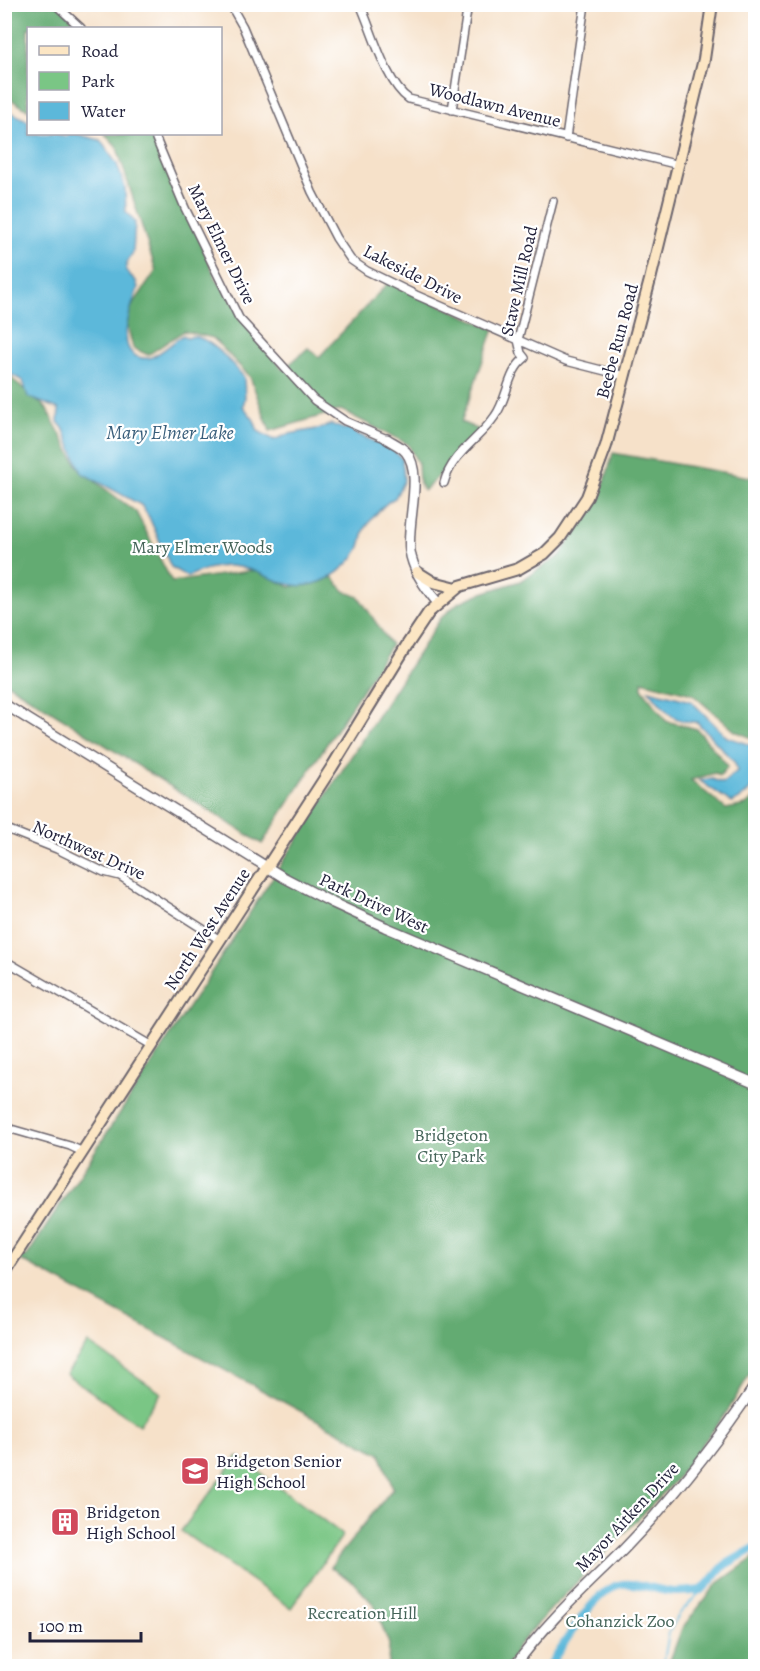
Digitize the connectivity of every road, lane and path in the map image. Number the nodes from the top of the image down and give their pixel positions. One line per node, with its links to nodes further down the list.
1 (54, 4): 7 (street)
2 (230, 4): 13 (street, Lakeside Drive)
3 (360, 4): 8 (street, Woodlawn Avenue)
4 (468, 4): 8 (street)
5 (585, 4): 10 (street)
6 (712, 4): 11 (main road, Beebe Run Road)
7 (80, 27)
8 (452, 110): 10 (street, Woodlawn Avenue)
9 (154, 135): 15 (street, Mary Elmer Drive)
10 (566, 138): 11 (street, Woodlawn Avenue)
11 (679, 165): 14 (main road, Beebe Run Road)
12 (554, 201): 13 (street, Stave Mill Road)
13 (518, 340): 14 (street, Lakeside Drive); 16 (street, Stave Mill Road)
14 (625, 376): 18 (main road, Beebe Run Road)
15 (387, 439): 17 (street, Mary Elmer Drive)
16 (444, 483)
17 (417, 572): 18 (main road); 19 (street, Mary Elmer Drive)
18 (457, 588): 19 (main road, Beebe Run Road)
19 (438, 603): 22 (main road, North West Avenue)
20 (4, 704): 22 (street, Park Drive West)
21 (4, 828): 23 (street, Northwest Drive)
22 (267, 867): 23 (main road, North West Avenue); 26 (street, Park Drive West)
23 (220, 940): 25 (main road, North West Avenue)
24 (4, 960): 25 (street)
25 (152, 1046): 28 (main road, North West Avenue)
26 (756, 1084)
27 (4, 1127): 28 (street)
28 (83, 1152): 29 (main road, North West Avenue)
29 (4, 1273)
30 (756, 1384): 31 (street, Mayor Aitken Drive)
31 (515, 1666)

